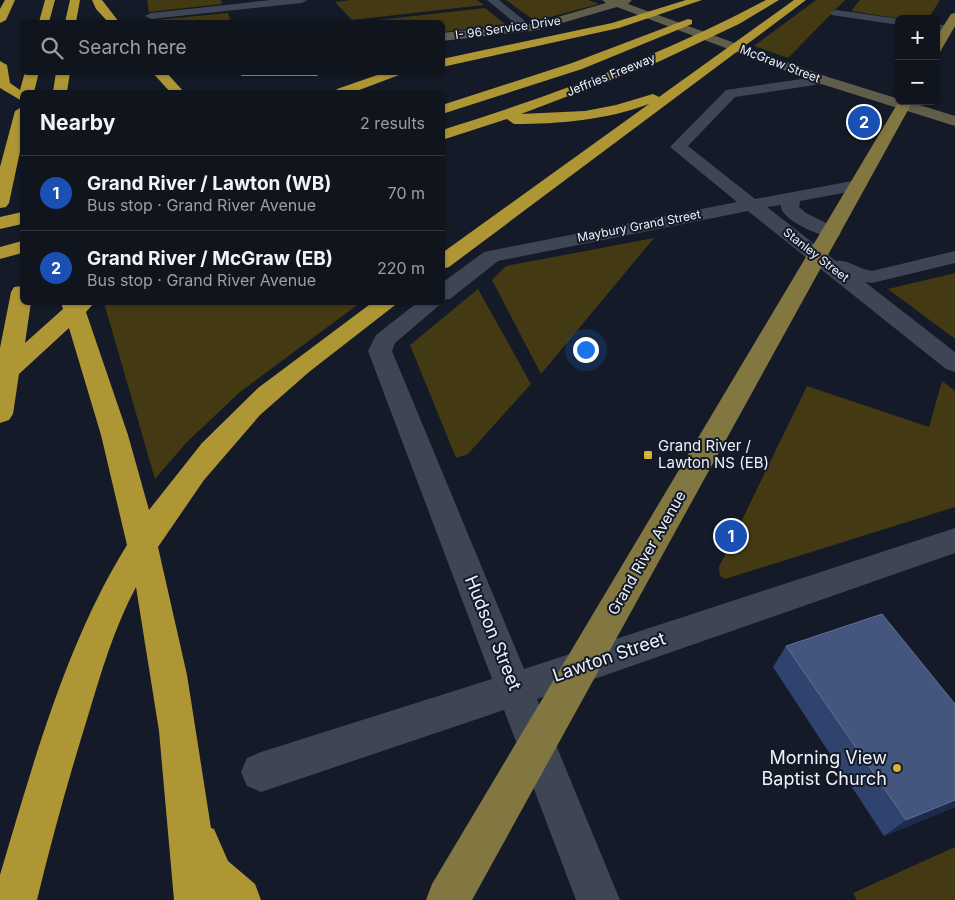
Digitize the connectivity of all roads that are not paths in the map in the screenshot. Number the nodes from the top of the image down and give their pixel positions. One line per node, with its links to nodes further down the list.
1 (10, 0): 17 (highway)
2 (50, 0): 18 (highway)
3 (75, 0): 19 (highway)
4 (97, 0): 20 (highway)
5 (302, 0): 12 (street)
6 (492, 0): 22 (street)
7 (607, 0): 11 (street, McGraw Street)
8 (697, 0): 25 (highway)
9 (774, 0): 46 (highway, Jeffries Freeway)
10 (800, 0): 34 (highway)
11 (627, 4): 22 (street, I- 96 Service Drive); 33 (street, McGraw Street)
12 (242, 8): 14 (street)
13 (836, 13): 21 (street)
14 (151, 16)
15 (955, 16): 23 (main road)
16 (697, 18): 43 (highway, Jeffries Freeway)
17 (0, 20)
18 (45, 20)
19 (71, 20)
20 (112, 20)
21 (895, 21)
22 (526, 27): 24 (street, I- 96 Service Drive)
23 (946, 32)
24 (445, 37)
25 (555, 39): 26 (highway); 27 (highway)
26 (445, 55)
27 (445, 62)
28 (0, 65): 39 (highway)
29 (31, 75): 35 (highway)
30 (63, 75): 36 (highway)
31 (161, 75): 37 (highway)
32 (391, 75): 38 (highway)
33 (823, 80): 40 (street, McGraw Street); 52 (street, Stanley Street)
34 (687, 84): 43 (highway); 60 (highway)
35 (28, 90)
36 (60, 90)
37 (175, 90)
38 (348, 90)
39 (20, 95)
40 (895, 101)
41 (904, 105): 49 (main road, Grand River Avenue)
42 (911, 105): 45 (street, McGraw Street)
43 (445, 112)
44 (15, 113): 51 (highway)
45 (955, 121)
46 (445, 134)
47 (20, 153): 48 (highway)
48 (0, 158)
49 (858, 185): 50 (street, Maybury Grand Street); 55 (main road, Grand River Avenue)
50 (792, 197): 52 (street, Maybury Grand Street); 55 (street)
51 (0, 203)
52 (751, 204): 58 (street, Stanley Street); 61 (street, Maybury Grand Street)
53 (20, 218): 54 (highway)
54 (0, 223)
55 (831, 233): 58 (main road, Grand River Avenue)
56 (20, 247): 57 (highway)
57 (0, 252)
58 (817, 256): 59 (street); 69 (street, Stanley Street); 73 (main road, Grand River Avenue)
59 (955, 257)
60 (445, 261)
61 (445, 292)
62 (20, 297): 68 (highway)
63 (20, 303): 71 (highway)
64 (73, 305): 77 (highway)
65 (81, 305): 70 (highway)
66 (428, 305): 74 (street, Hudson Street)
67 (380, 307): 78 (highway)
68 (0, 308)
69 (955, 364)
70 (0, 378)
71 (0, 414)
72 (955, 540): 73 (street, Lawton Street)
73 (581, 667): 74 (street, Lawton Street); 75 (main road, Grand River Avenue)
74 (516, 689): 75 (street, Hudson Street); 76 (street, Lawton Street)
75 (536, 745): 81 (main road, Grand River Avenue); 82 (street, Hudson Street)
76 (261, 772)
77 (191, 826): 79 (highway); 80 (highway)
78 (15, 900)
79 (196, 900)
80 (239, 900)
81 (448, 900)
82 (598, 900)

